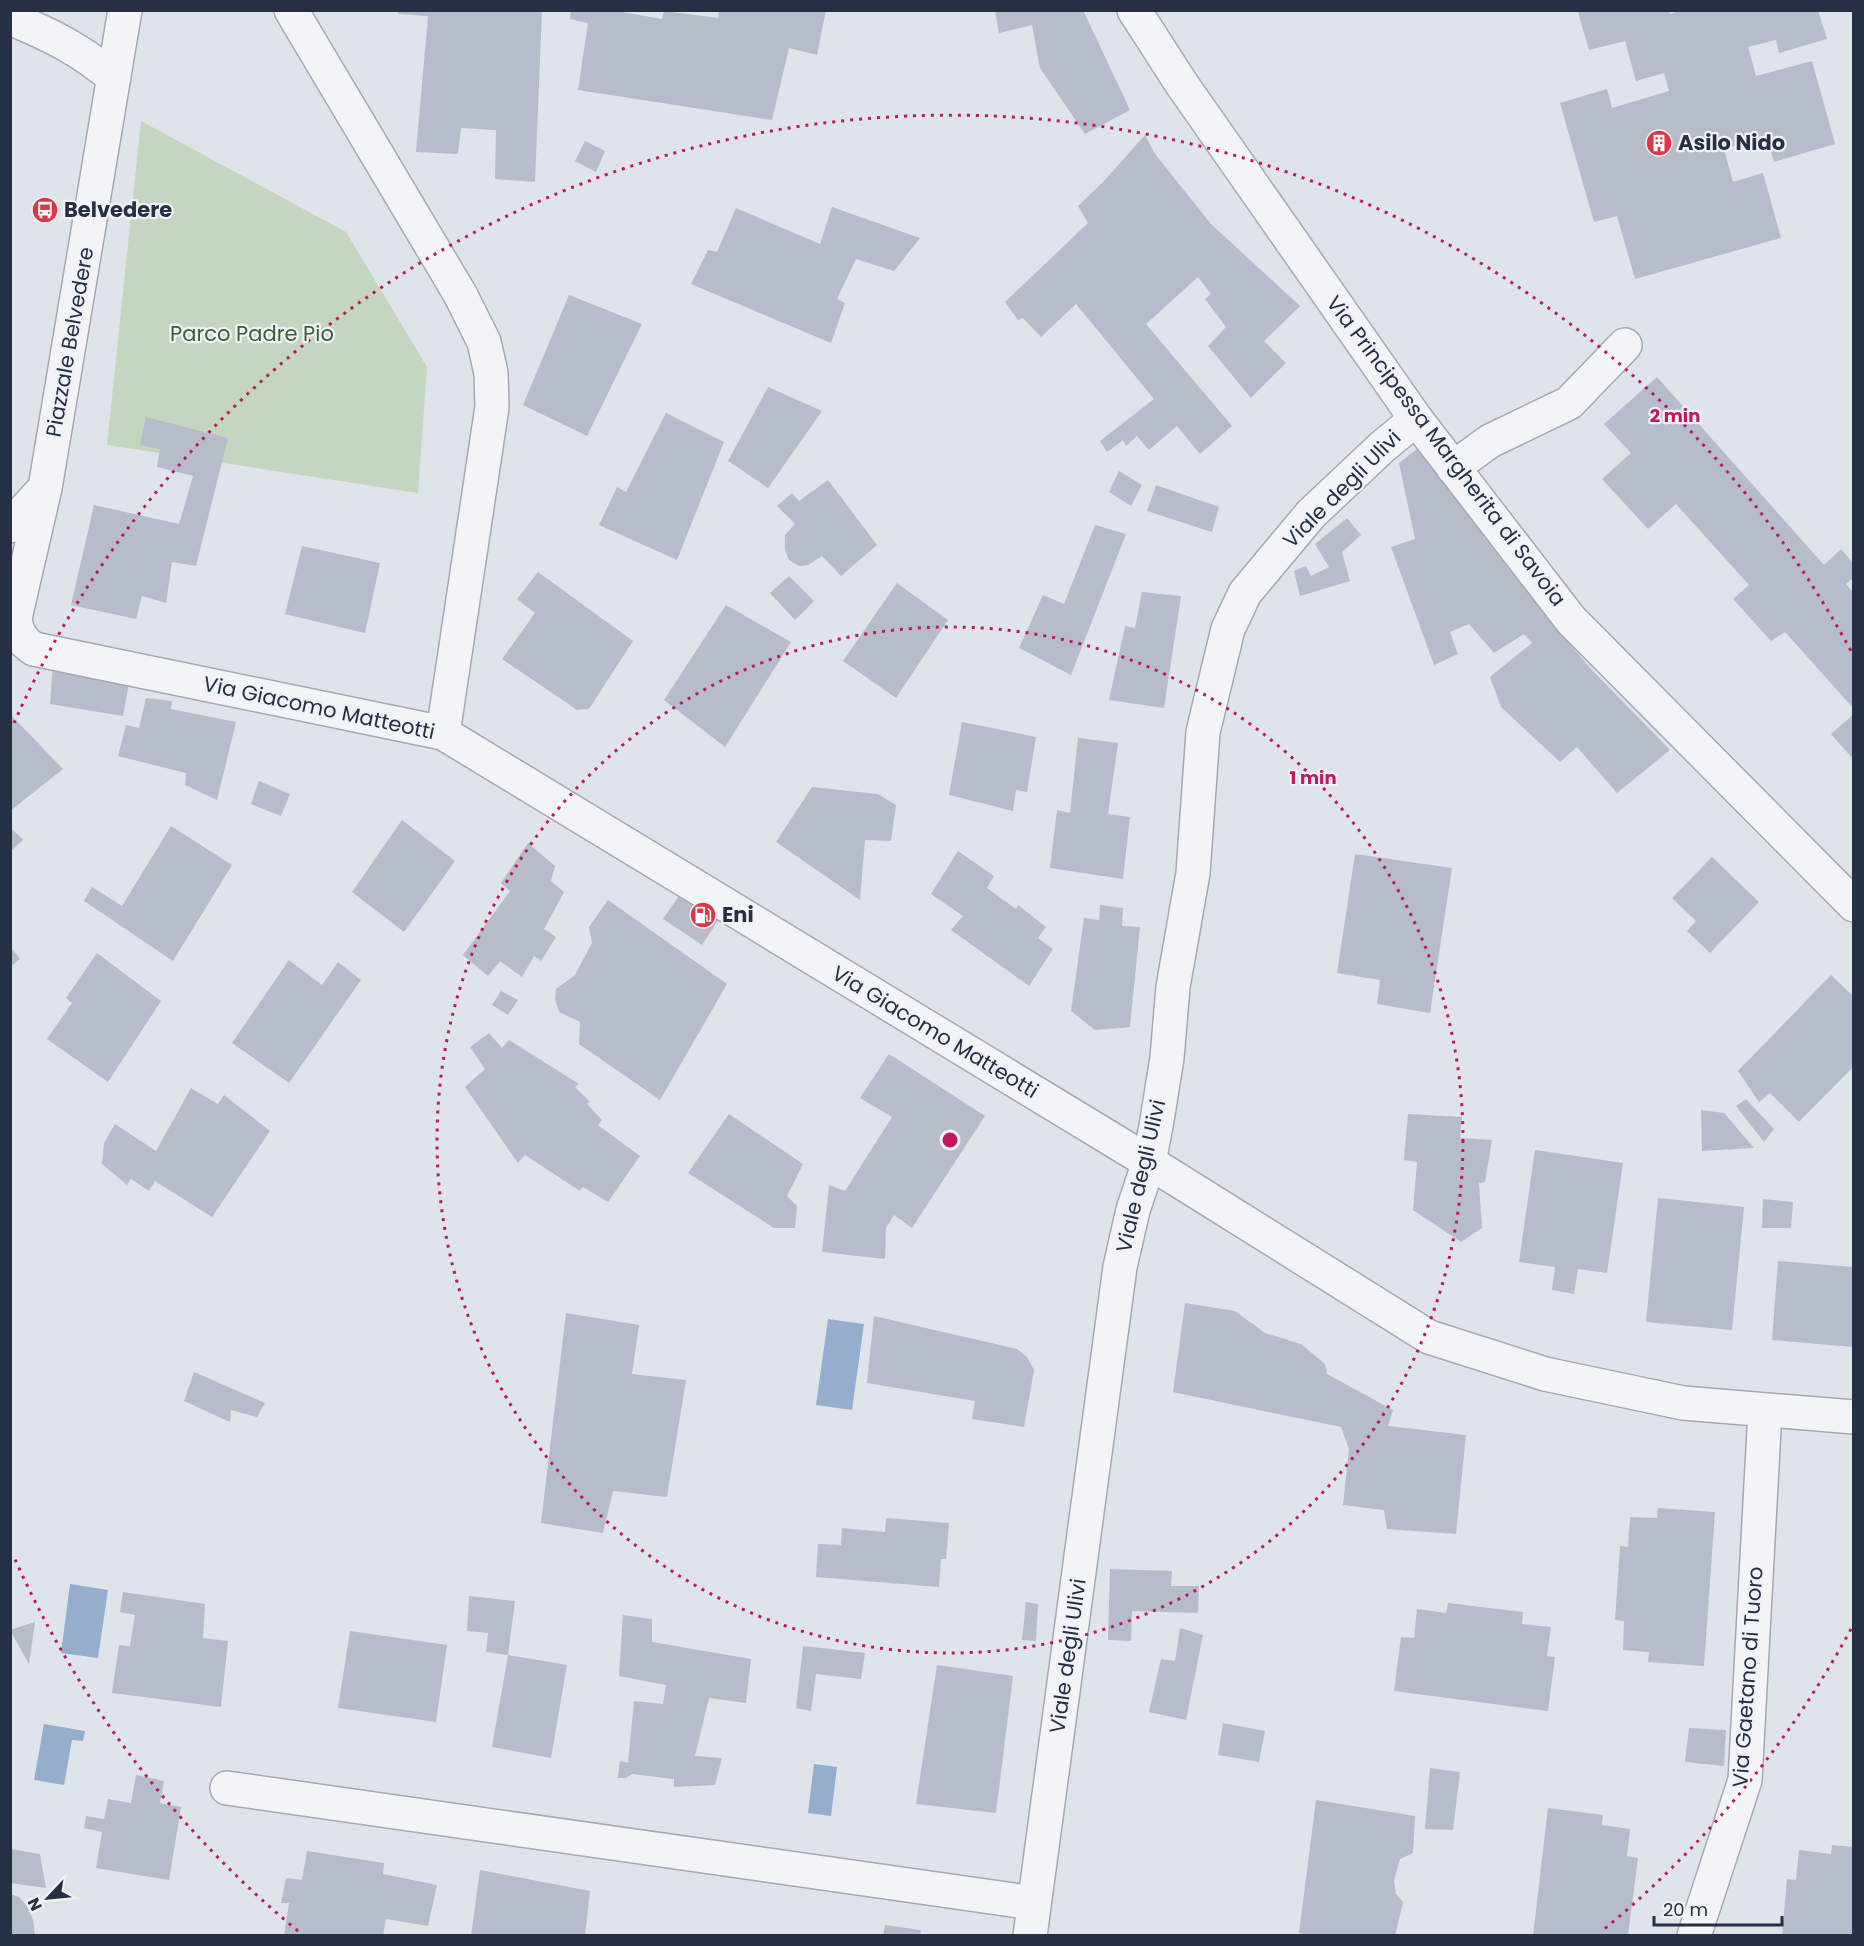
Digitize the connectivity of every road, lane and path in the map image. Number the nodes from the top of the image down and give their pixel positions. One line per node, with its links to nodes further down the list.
1 (125, 10): 5 (street, Piazzale Belvedere)
2 (291, 10): 12 (street)
3 (1134, 10): 7 (street, Via Principessa Margherita di Savoia)
4 (10, 18): 5 (street)
5 (114, 78): 9 (street, Piazzale Belvedere)
6 (1625, 345): 8 (street)
7 (1416, 419): 8 (street, Via Principessa Margherita di Savoia); 14 (street, Viale degli Ulivi)
8 (1453, 468): 13 (street, Via Principessa Margherita di Savoia)
9 (45, 488): 10 (street); 11 (street, Piazzale Belvedere)
10 (10, 526)
11 (15, 636): 12 (street, Via Giacomo Matteotti)
12 (443, 733): 14 (street, Via Giacomo Matteotti)
13 (1854, 906)
14 (1149, 1162): 15 (street, Via Giacomo Matteotti); 18 (street, Viale degli Ulivi)
15 (1765, 1411): 16 (street, Via Giacomo Matteotti); 20 (street, Via Gaetano di Tuoro)
16 (1854, 1417)
17 (227, 1788): 18 (street)
18 (1034, 1903): 19 (street, Viale degli Ulivi)
19 (1030, 1935)
20 (1694, 1935)

